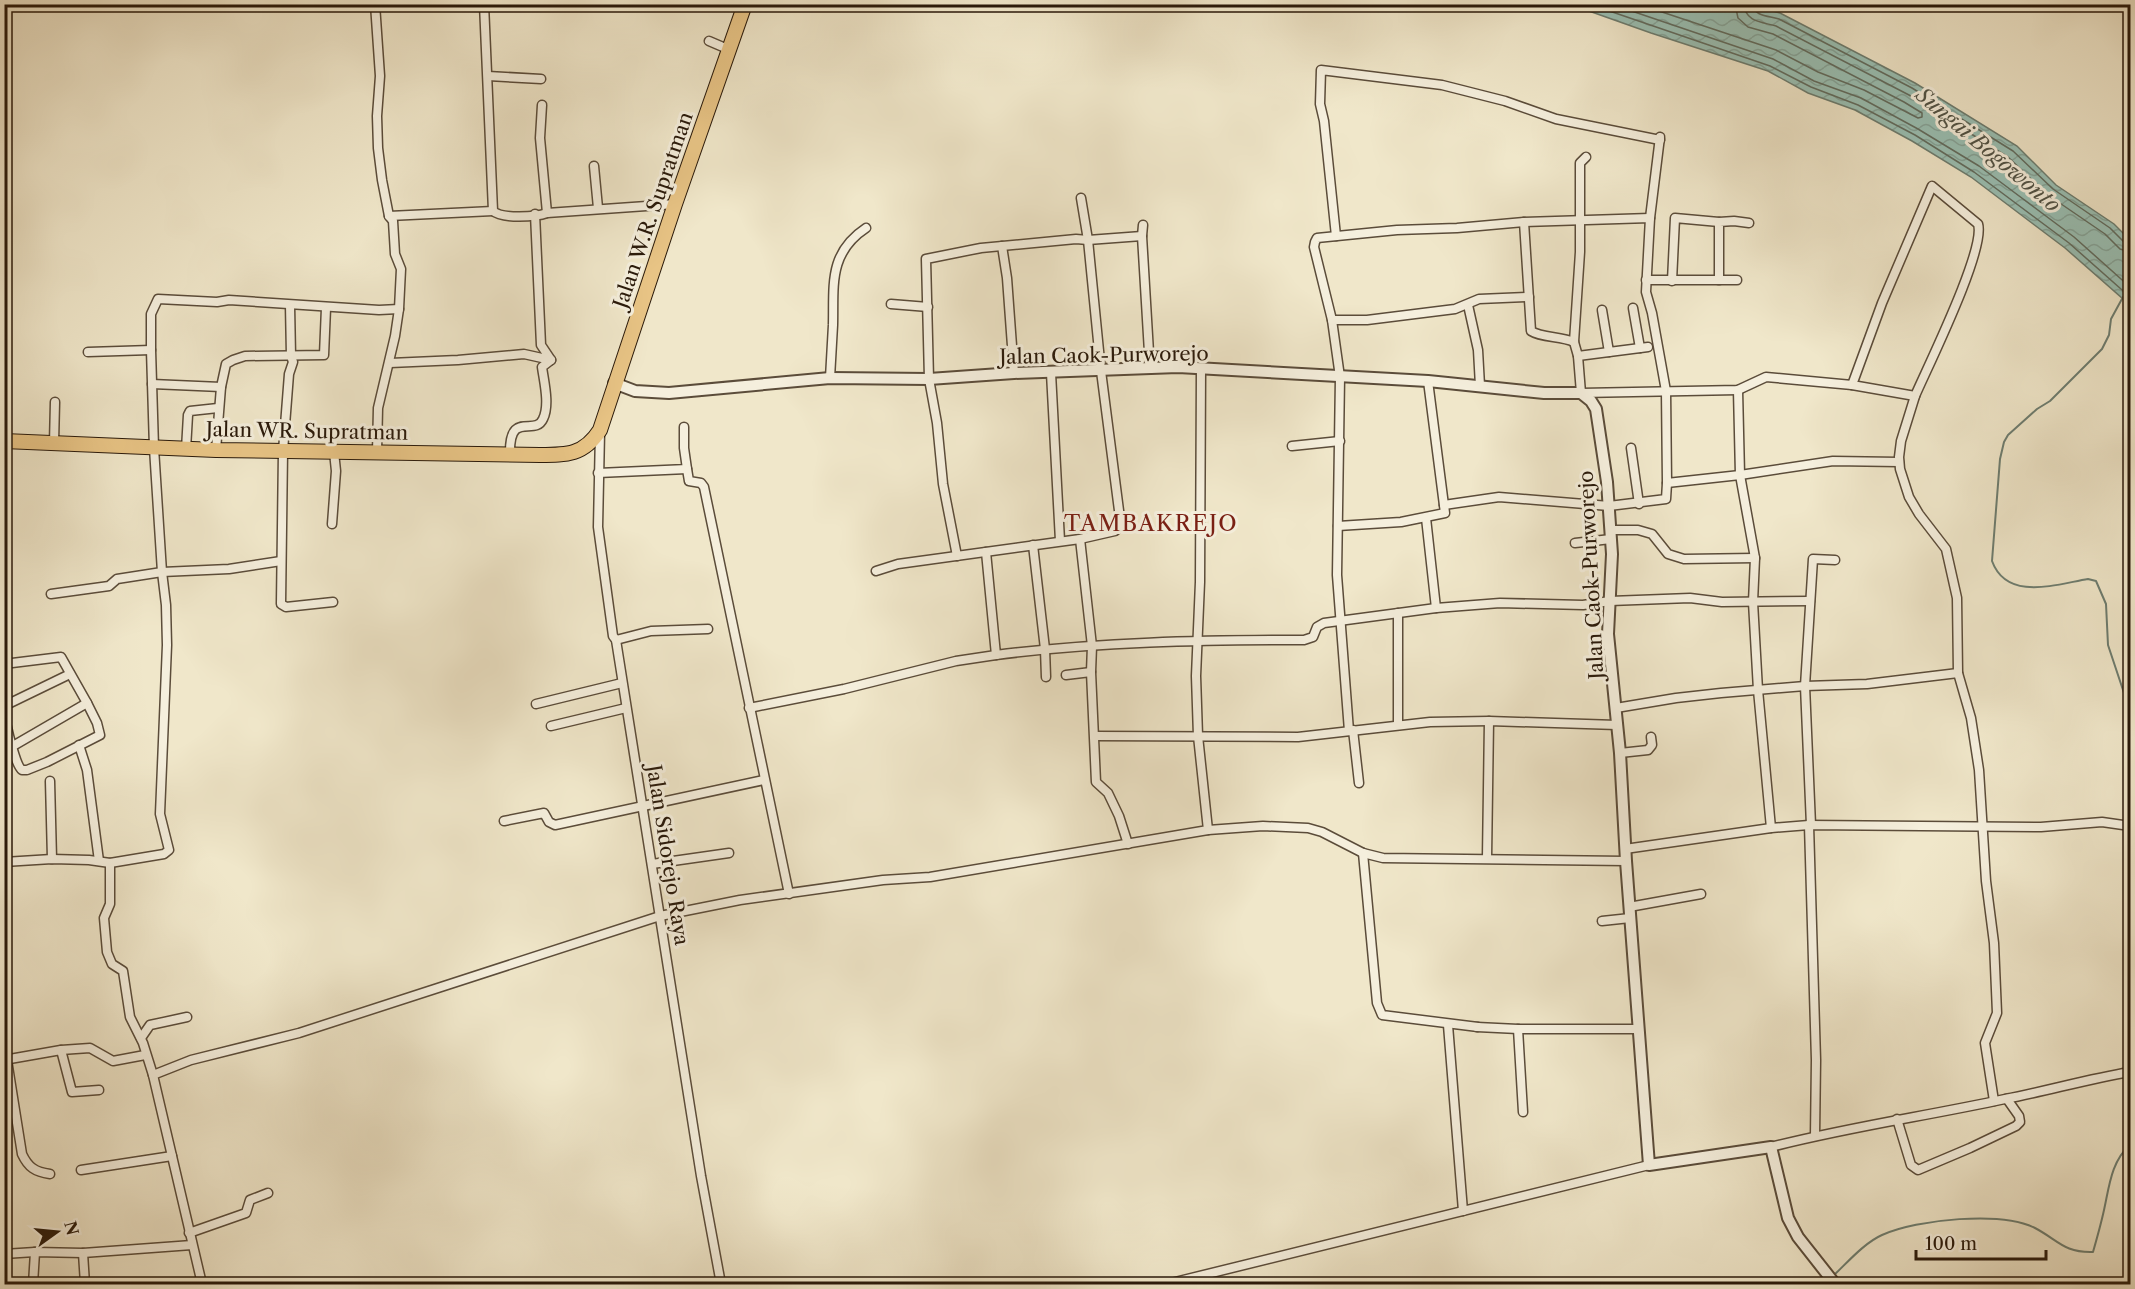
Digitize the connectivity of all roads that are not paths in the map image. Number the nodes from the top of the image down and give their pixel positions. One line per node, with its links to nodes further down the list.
1 (375, 4): 17 (street)
2 (484, 4): 6 (street)
3 (746, 4): 5 (main road, Jalan W.R. Supratman)
4 (709, 41): 5 (street)
5 (730, 50): 12 (main road, Jalan W.R. Supratman)
6 (488, 76): 7 (street); 14 (street)
7 (541, 78)
8 (542, 105): 15 (street)
9 (1586, 157): 19 (street)
10 (594, 165): 13 (street)
11 (1081, 198): 27 (street)
12 (675, 204): 13 (street); 60 (main road, Jalan W.R. Supratman)
13 (598, 208): 15 (street)
14 (493, 211): 16 (street); 17 (street)
15 (547, 213): 16 (street)
16 (535, 214): 49 (street)
17 (389, 216): 40 (street)
18 (1650, 218): 19 (street); 26 (street); 29 (street)
19 (1580, 220): 20 (street); 43 (street)
20 (1524, 222): 26 (street); 33 (street)
21 (1719, 222): 22 (street); 30 (street); 32 (street)
22 (1749, 223)
23 (1143, 225): 25 (street)
24 (866, 228): 57 (street)
25 (1142, 236): 27 (street); 51 (street)
26 (1336, 236): 42 (street)
27 (1088, 240): 28 (street); 53 (street)
28 (1002, 246): 37 (street); 55 (street)
29 (1646, 280): 32 (street); 66 (street)
30 (1719, 280): 31 (street); 32 (street)
31 (1737, 280)
32 (1672, 281)
33 (1529, 297): 36 (street); 43 (street)
34 (891, 304): 37 (street)
35 (290, 305): 38 (street); 44 (street); 47 (street)
36 (1468, 305): 42 (street); 63 (street)
37 (928, 307): 58 (street)
38 (326, 308): 40 (street); 47 (street)
39 (1633, 308): 46 (street)
40 (399, 309): 50 (street)
41 (1602, 310): 46 (street)
42 (1332, 320): 56 (street)
43 (1574, 342): 48 (street)
44 (151, 350): 45 (street); 61 (street)
45 (88, 352)
46 (1609, 352): 48 (street)
47 (291, 356): 64 (street); 81 (street)
48 (1578, 356): 67 (street)
49 (551, 360): 50 (street); 84 (street)
50 (390, 363): 83 (street)
51 (1150, 369): 52 (street, Jalan Caok-Purworejo); 53 (street, Jalan Caok-Purworejo)
52 (1201, 369): 56 (street, Jalan Caok-Purworejo); 118 (street)
53 (1101, 371): 54 (street, Jalan Caok-Purworejo); 97 (street)
54 (1051, 373): 55 (street, Jalan Caok-Purworejo); 98 (street)
55 (1014, 374): 58 (street, Jalan Caok-Purworejo)
56 (1340, 377): 59 (street, Jalan Caok-Purworejo); 74 (street)
57 (830, 378): 58 (street, Jalan Caok-Purworejo); 60 (street, Jalan Caok-Purworejo)
58 (929, 379): 102 (street)
59 (1428, 381): 63 (street, Jalan Caok-Purworejo); 91 (street)
60 (614, 383): 72 (main road, Jalan W.R. Supratman)
61 (152, 384): 64 (street); 77 (street)
62 (1852, 385): 65 (street); 68 (street); 68 (street)
63 (1480, 386): 67 (street, Jalan Caok-Purworejo)
64 (221, 387): 70 (street)
65 (1738, 390): 66 (street); 88 (street)
66 (1666, 391): 67 (street); 89 (street)
67 (1581, 393): 92 (street, Jalan Caok-Purworejo)
68 (1915, 396): 85 (street)
69 (55, 402): 75 (street)
70 (218, 408): 79 (street); 80 (street)
71 (684, 427): 86 (street)
72 (600, 430): 84 (main road, Jalan WR. Supratman); 87 (street, Jalan Sidorejo Raya)
73 (4, 441): 75 (main road, Jalan WR. Supratman)
74 (1340, 441): 76 (street); 95 (street)
75 (54, 443): 77 (main road, Jalan WR. Supratman)
76 (1292, 446)
77 (154, 448): 79 (main road, Jalan WR. Supratman); 107 (street)
78 (1630, 448): 90 (street)
79 (186, 449): 80 (main road, Jalan WR. Supratman)
80 (216, 450): 81 (main road, Jalan WR. Supratman)
81 (283, 451): 82 (main road, Jalan WR. Supratman); 105 (street)
82 (334, 452): 83 (main road, Jalan WR. Supratman); 94 (street)
83 (377, 452): 84 (main road, Jalan WR. Supratman)
84 (510, 454)
85 (1899, 462): 88 (street); 124 (street)
86 (687, 469): 87 (street); 135 (street)
87 (598, 473): 117 (street, Jalan Sidorejo Raya)
88 (1740, 475): 89 (street); 103 (street)
89 (1667, 483): 90 (street)
90 (1639, 504): 92 (street)
91 (1444, 505): 92 (street); 93 (street)
92 (1609, 506): 96 (street, Jalan Caok-Purworejo)
93 (1426, 518): 95 (street); 113 (street)
94 (332, 524)
95 (1338, 526): 115 (street)
96 (1611, 535): 99 (street); 103 (street); 109 (street, Jalan Caok-Purworejo)
97 (1080, 539): 98 (street); 119 (street)
98 (1060, 541): 100 (street)
99 (1575, 543)
100 (1033, 545): 101 (street); 120 (street)
101 (986, 552): 102 (street); 121 (street)
102 (957, 556): 106 (street)
103 (1755, 558): 112 (street)
104 (1835, 560): 110 (street)
105 (281, 561): 107 (street); 111 (street)
106 (876, 571)
107 (162, 572): 108 (street); 168 (street)
108 (51, 594)
109 (1610, 601): 112 (street); 113 (street); 136 (street, Jalan Caok-Purworejo)
110 (1810, 601): 112 (street); 129 (street)
111 (333, 602)
112 (1753, 602): 130 (street)
113 (1436, 608): 114 (street)
114 (1398, 613): 115 (street); 139 (street)
115 (1341, 621): 118 (street); 142 (street)
116 (708, 629): 117 (street)
117 (615, 640): 128 (street, Jalan Sidorejo Raya)
118 (1197, 643): 119 (street); 144 (street)
119 (1092, 646): 120 (street); 123 (street)
120 (1045, 649): 121 (street); 127 (street)
121 (996, 655): 135 (street)
122 (4, 664): 125 (street)
123 (1091, 672): 126 (street); 143 (street)
124 (1958, 673): 129 (street); 156 (street)
125 (70, 674): 131 (street); 133 (street)
126 (1066, 675)
127 (1046, 677)
128 (622, 683): 132 (street); 134 (street, Jalan Sidorejo Raya)
129 (1805, 686): 130 (street); 154 (street)
130 (1758, 690): 136 (street); 157 (street)
131 (87, 703): 146 (street); 147 (street)
132 (536, 704)
133 (4, 706)
134 (626, 708): 141 (street); 152 (street, Jalan Sidorejo Raya)
135 (749, 708): 149 (street)
136 (1616, 708): 140 (street, Jalan Caok-Purworejo)
137 (5, 720): 147 (street)
138 (1489, 721): 139 (street); 140 (street); 163 (street)
139 (1398, 725): 142 (street)
140 (1617, 725): 148 (street, Jalan Caok-Purworejo)
141 (552, 726)
142 (1351, 731): 144 (street); 151 (street)
143 (1095, 736): 144 (street); 159 (street)
144 (1198, 736): 158 (street)
145 (1651, 737): 148 (street)
146 (79, 745): 147 (street); 165 (street)
147 (13, 746)
148 (1620, 753): 160 (street, Jalan Caok-Purworejo)
149 (764, 780): 152 (street); 170 (street)
150 (50, 781): 164 (street)
151 (1359, 783)
152 (643, 807): 153 (street); 169 (street, Jalan Sidorejo Raya)
153 (504, 822)
154 (1810, 825): 156 (street); 157 (street); 190 (street)
155 (2130, 826): 156 (street)
156 (1982, 827): 187 (street)
157 (1771, 828): 160 (street)
158 (1208, 830): 159 (street); 161 (street)
159 (1128, 844): 170 (street)
160 (1625, 849): 166 (street, Jalan Caok-Purworejo)
161 (1362, 853): 163 (street); 176 (street)
162 (729, 854): 169 (street)
163 (1487, 858): 166 (street)
164 (52, 859): 165 (street); 167 (street)
165 (99, 861): 168 (street)
166 (1626, 861): 172 (street, Jalan Caok-Purworejo)
167 (4, 862)
168 (110, 863): 179 (street)
169 (652, 864): 173 (street, Jalan Sidorejo Raya)
170 (789, 894): 173 (street)
171 (1701, 894): 172 (street)
172 (1629, 913): 174 (street); 178 (street, Jalan Caok-Purworejo)
173 (660, 916): 184 (street); 206 (street, Jalan Sidorejo Raya)
174 (1602, 921)
175 (187, 1017): 179 (street)
176 (1448, 1025): 177 (street); 197 (street)
177 (1518, 1029): 178 (street); 188 (street)
178 (1638, 1029): 193 (street, Jalan Caok-Purworejo)
179 (141, 1038): 181 (street)
180 (61, 1050): 181 (street); 182 (street); 185 (street)
181 (146, 1055): 184 (street)
182 (6, 1060): 195 (street)
183 (2130, 1072): 186 (street)
184 (153, 1075): 192 (street)
185 (99, 1090)
186 (2007, 1099): 187 (street); 189 (street)
187 (1994, 1101): 189 (street)
188 (1523, 1112)
189 (1897, 1119): 190 (street)
190 (1815, 1136): 191 (street)
191 (1771, 1147): 193 (street); 208 (street)
192 (172, 1156): 194 (street); 198 (street)
193 (1649, 1165): 197 (street)
194 (81, 1170)
195 (50, 1174)
196 (268, 1193): 198 (street)
197 (1463, 1211): 207 (street)
198 (189, 1233): 199 (street)
199 (192, 1245): 201 (street); 205 (street)
200 (35, 1252): 201 (street); 202 (street); 203 (street)
201 (83, 1253): 204 (street)
202 (4, 1254)
203 (33, 1284)
204 (85, 1284)
205 (202, 1284)
206 (721, 1284)
207 (1167, 1284)
208 (1835, 1284)

